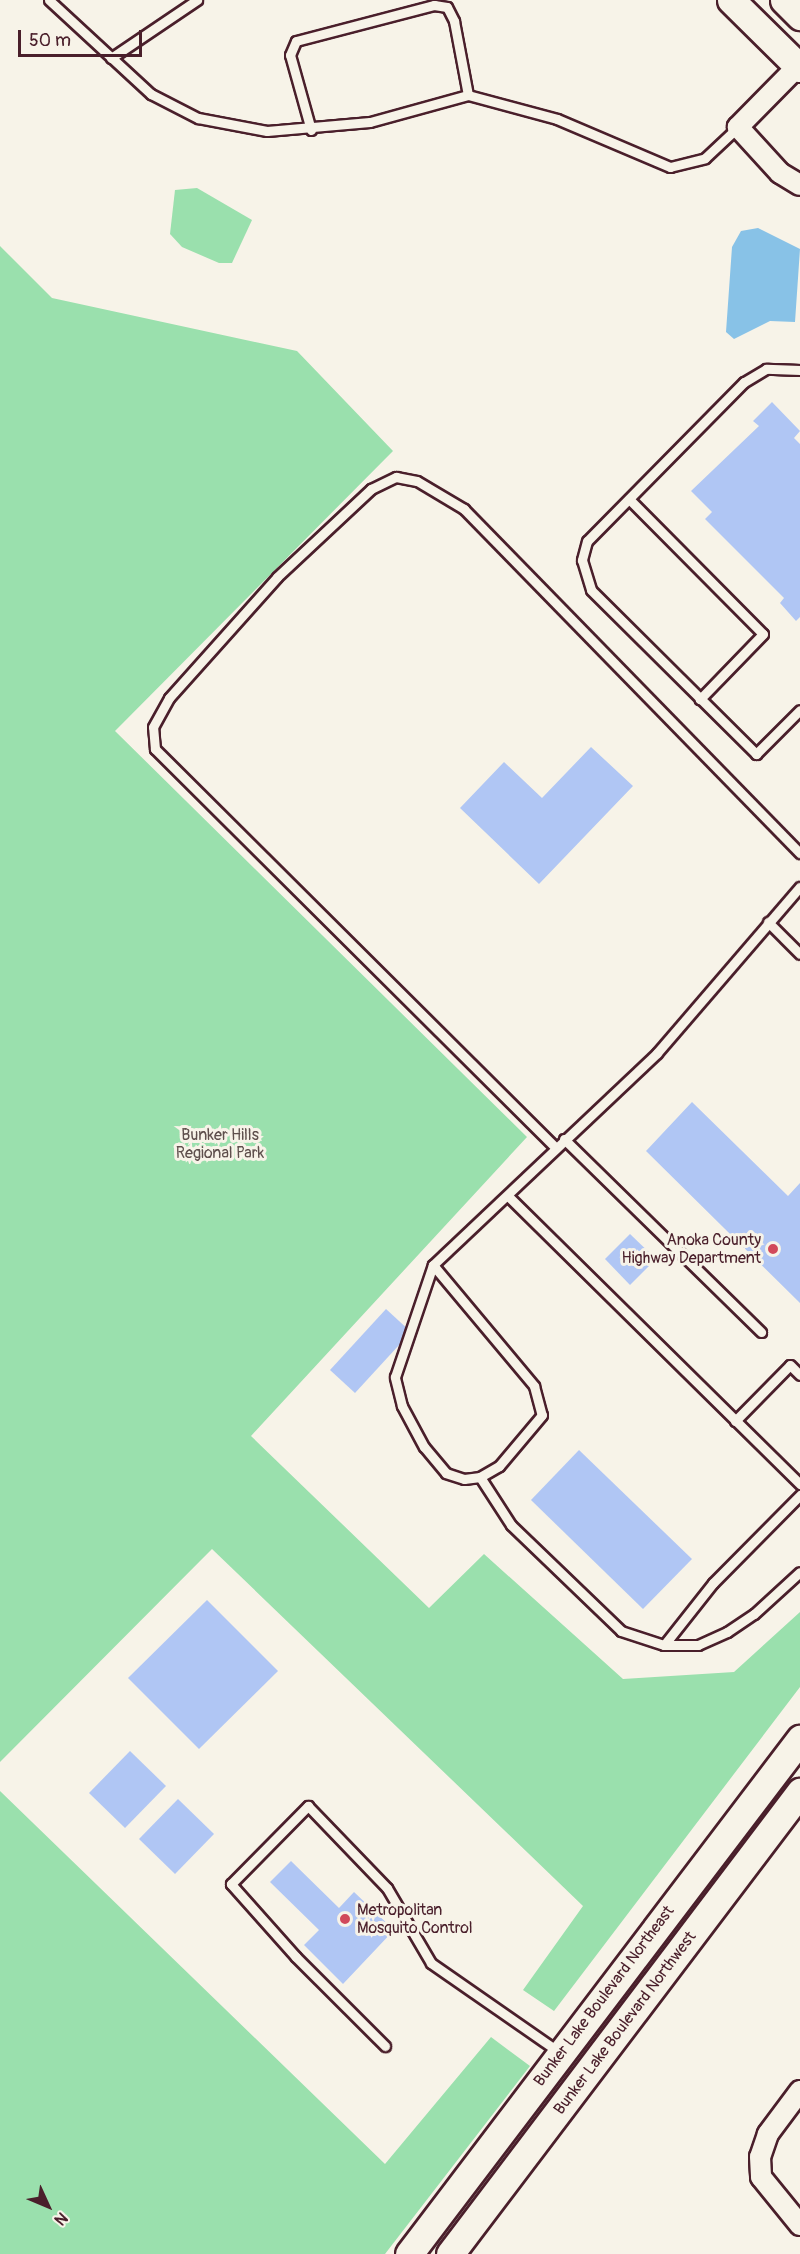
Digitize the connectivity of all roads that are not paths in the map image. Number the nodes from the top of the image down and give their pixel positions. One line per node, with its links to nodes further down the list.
1 (49, 0): 6 (lane)
2 (197, 0): 6 (lane)
3 (731, 0): 7 (main road)
4 (784, 0): 5 (main road)
5 (800, 16)
6 (111, 58): 10 (lane)
7 (800, 65): 9 (street)
8 (468, 95): 9 (lane); 10 (lane); 10 (lane)
9 (738, 128): 11 (street)
10 (311, 130)
11 (800, 185)
12 (800, 369): 13 (lane)
13 (629, 499): 14 (lane); 14 (lane)
14 (700, 699): 15 (lane)
15 (800, 710)
16 (800, 853): 21 (lane)
17 (800, 887): 18 (lane)
18 (768, 922): 19 (lane); 20 (lane)
19 (800, 954)
20 (564, 1139): 21 (lane); 24 (lane)
21 (556, 1148): 22 (lane)
22 (509, 1197): 23 (lane); 26 (lane)
23 (433, 1265): 27 (lane); 27 (lane)
24 (761, 1332)
25 (800, 1375): 26 (lane)
26 (735, 1421): 28 (lane)
27 (480, 1477): 31 (lane)
28 (800, 1484)
29 (800, 1495): 31 (lane)
30 (800, 1572): 31 (lane)
31 (664, 1645)
32 (800, 1739): 35 (main road, Bunker Lake Boulevard Northeast)
33 (800, 1792): 39 (main road, Bunker Lake Boulevard Northwest)
34 (385, 2046): 35 (lane)
35 (561, 2053): 38 (main road, Bunker Lake Boulevard Northeast)
36 (800, 2091): 37 (street)
37 (800, 2225)
38 (409, 2254)
39 (450, 2254)

